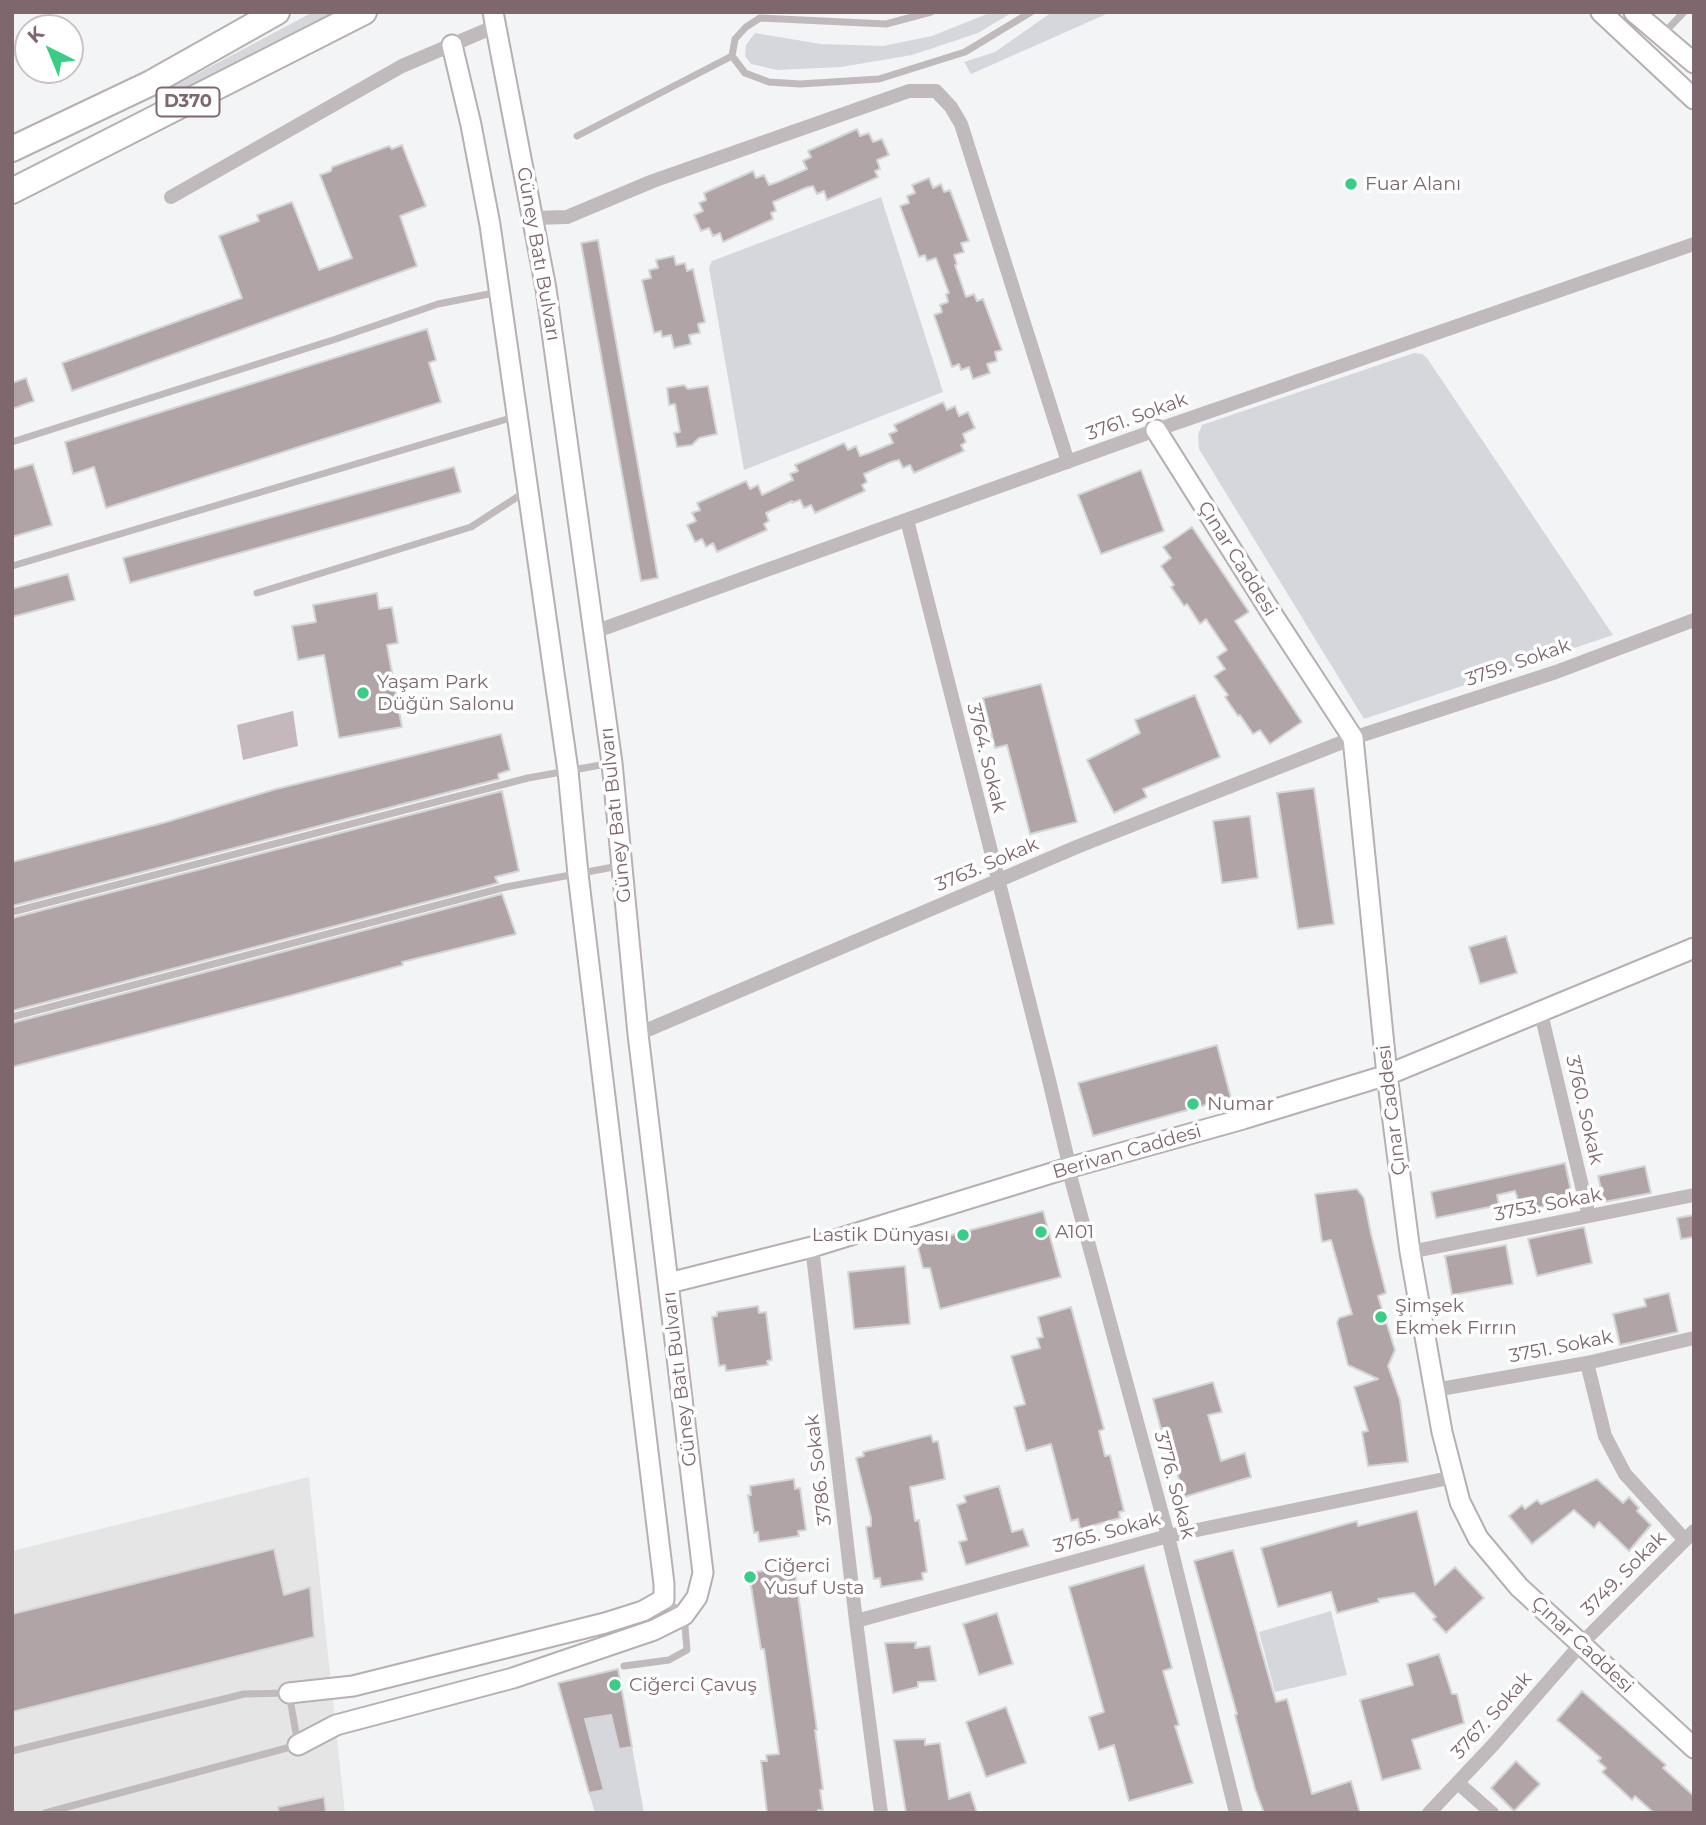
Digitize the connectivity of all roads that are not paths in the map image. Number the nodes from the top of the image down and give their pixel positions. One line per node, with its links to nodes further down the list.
1 (277, 12): 15 (highway, D370)
2 (364, 12): 16 (highway, D370)
3 (931, 12): 11 (lane)
4 (1031, 12): 11 (lane)
5 (1601, 12): 13 (street)
6 (1634, 12): 9 (street)
7 (1684, 12): 9 (lane)
8 (496, 25): 10 (street); 18 (street, Güney Batı Bulvarı)
9 (1662, 36): 12 (street)
10 (452, 45): 17 (street); 20 (street)
11 (732, 56): 14 (lane)
12 (1694, 63)
13 (1694, 99)
14 (577, 136)
15 (12, 149)
16 (12, 191)
17 (171, 197)
18 (533, 218): 24 (street); 30 (street, Güney Batı Bulvarı)
19 (1694, 244): 22 (street, 3761. Sokak)
20 (500, 292): 21 (street); 23 (lane)
21 (518, 415): 25 (street); 27 (lane)
22 (1156, 430): 24 (street, 3761. Sokak); 31 (street, Çınar Caddesi)
23 (12, 442)
24 (1068, 462): 26 (street, 3761. Sokak)
25 (529, 490): 28 (lane); 33 (street)
26 (907, 520): 30 (street, 3761. Sokak); 36 (street, 3764. Sokak)
27 (12, 566)
28 (257, 593)
29 (1694, 620): 31 (street, 3759. Sokak)
30 (594, 632): 32 (street, Güney Batı Bulvarı)
31 (1353, 738): 36 (street, 3763. Sokak); 42 (street, Çınar Caddesi)
32 (612, 763): 33 (lane); 34 (street, Güney Batı Bulvarı)
33 (568, 771): 35 (street); 37 (lane)
34 (621, 866): 35 (lane); 41 (street, Güney Batı Bulvarı)
35 (578, 874): 40 (lane); 55 (street)
36 (997, 881): 41 (street, 3763. Sokak); 43 (street, 3764. Sokak)
37 (12, 912)
38 (1694, 948): 39 (street, Berivan Caddesi)
39 (1541, 1013): 42 (street, Berivan Caddesi); 45 (street, 3760. Sokak)
40 (12, 1017)
41 (638, 1034): 48 (street, Güney Batı Bulvarı)
42 (1387, 1075): 43 (street, Berivan Caddesi); 47 (street, Çınar Caddesi)
43 (1068, 1168): 46 (street, Berivan Caddesi); 54 (street, 3776. Sokak)
44 (1694, 1195): 45 (street, 3753. Sokak)
45 (1589, 1216): 47 (street, 3753. Sokak)
46 (812, 1247): 48 (street, Berivan Caddesi); 57 (street, 3786. Sokak)
47 (1410, 1252): 51 (street, Çınar Caddesi)
48 (669, 1283): 56 (street, Güney Batı Bulvarı)
49 (1694, 1338): 50 (street, 3751. Sokak)
50 (1587, 1363): 51 (street, 3751. Sokak); 53 (street)
51 (1435, 1390): 52 (street, Çınar Caddesi)
52 (1454, 1477): 54 (street, 3765. Sokak); 58 (street, Çınar Caddesi)
53 (1689, 1535): 58 (street, 3749. Sokak)
54 (1168, 1536): 57 (street, 3765. Sokak); 67 (street, 3776. Sokak)
55 (664, 1592): 56 (lane); 60 (street)
56 (684, 1615): 59 (lane); 61 (street)
57 (856, 1621): 66 (street, 3786. Sokak)
58 (1581, 1644): 62 (street, Çınar Caddesi); 64 (street, 3767. Sokak)
59 (624, 1666)
60 (289, 1693): 61 (lane); 63 (lane)
61 (298, 1745): 65 (lane)
62 (1694, 1748)
63 (12, 1751)
64 (1458, 1783): 68 (street, 3767. Sokak); 69 (street)
65 (45, 1813)
66 (881, 1813)
67 (1236, 1813)
68 (1429, 1813)
69 (1492, 1813)

